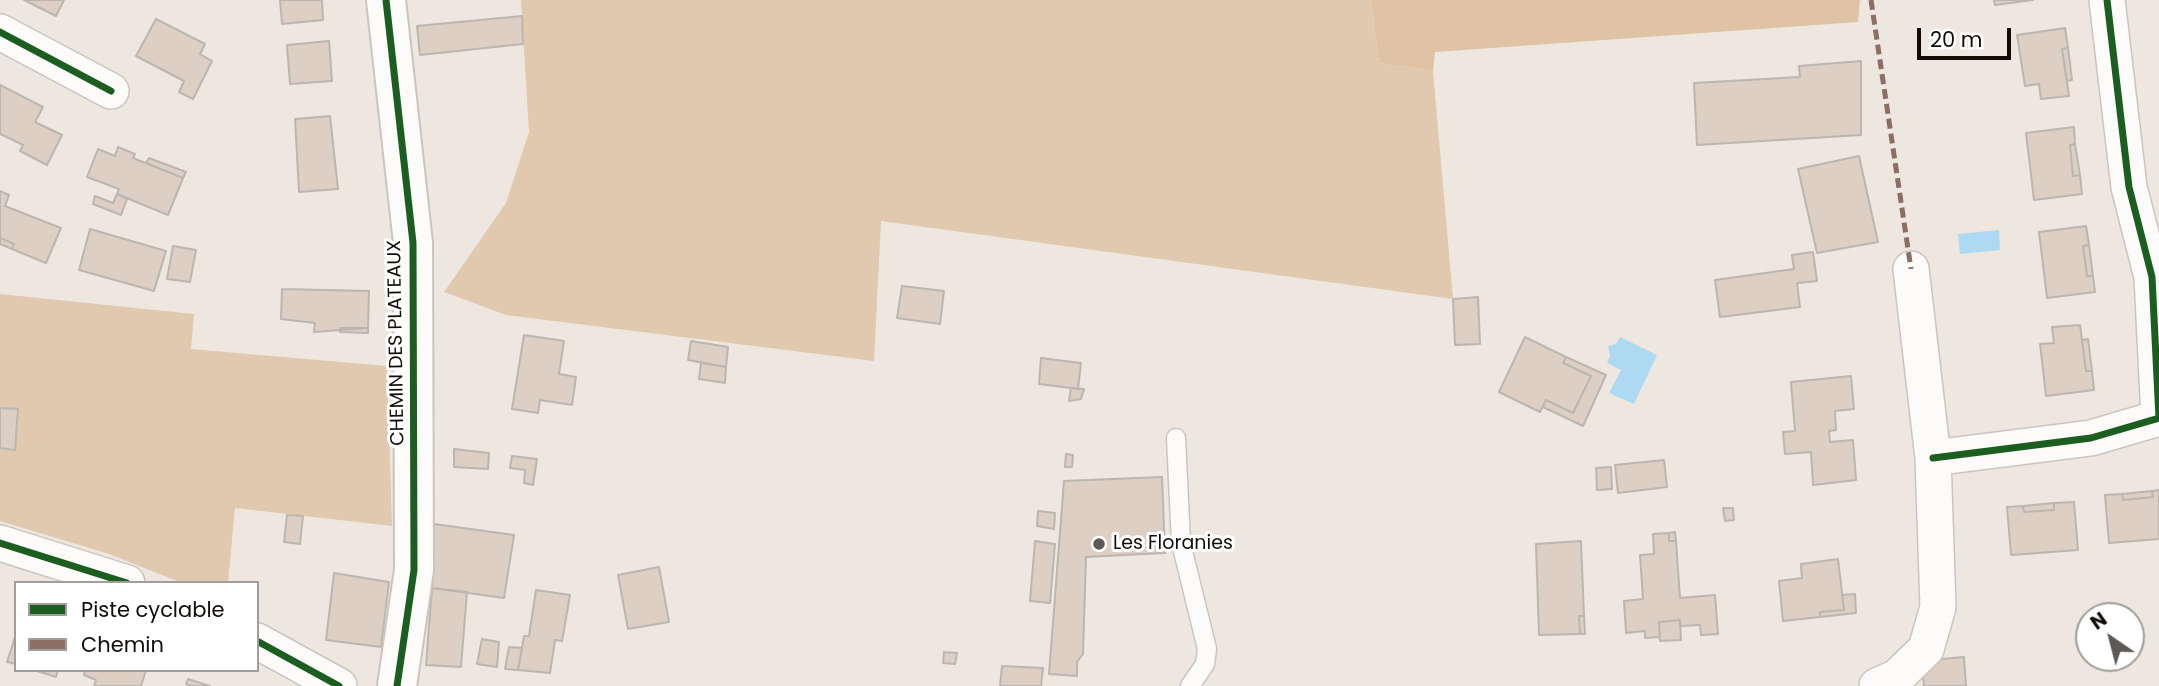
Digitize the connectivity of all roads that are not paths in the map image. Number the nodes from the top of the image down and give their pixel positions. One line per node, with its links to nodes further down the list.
1 (386, 0): 13 (street, CHEMIN DES PLATEAUX)
2 (2107, 0): 6 (street)
3 (0, 32): 4 (street)
4 (111, 91)
5 (1911, 269): 8 (street)
6 (2159, 418): 8 (street)
7 (1175, 438): 14 (lane)
8 (1933, 458): 15 (street)
9 (0, 543): 10 (street)
10 (121, 581)
11 (259, 643): 12 (street)
12 (340, 686)
13 (398, 686)
14 (1189, 686)
15 (1877, 686)

